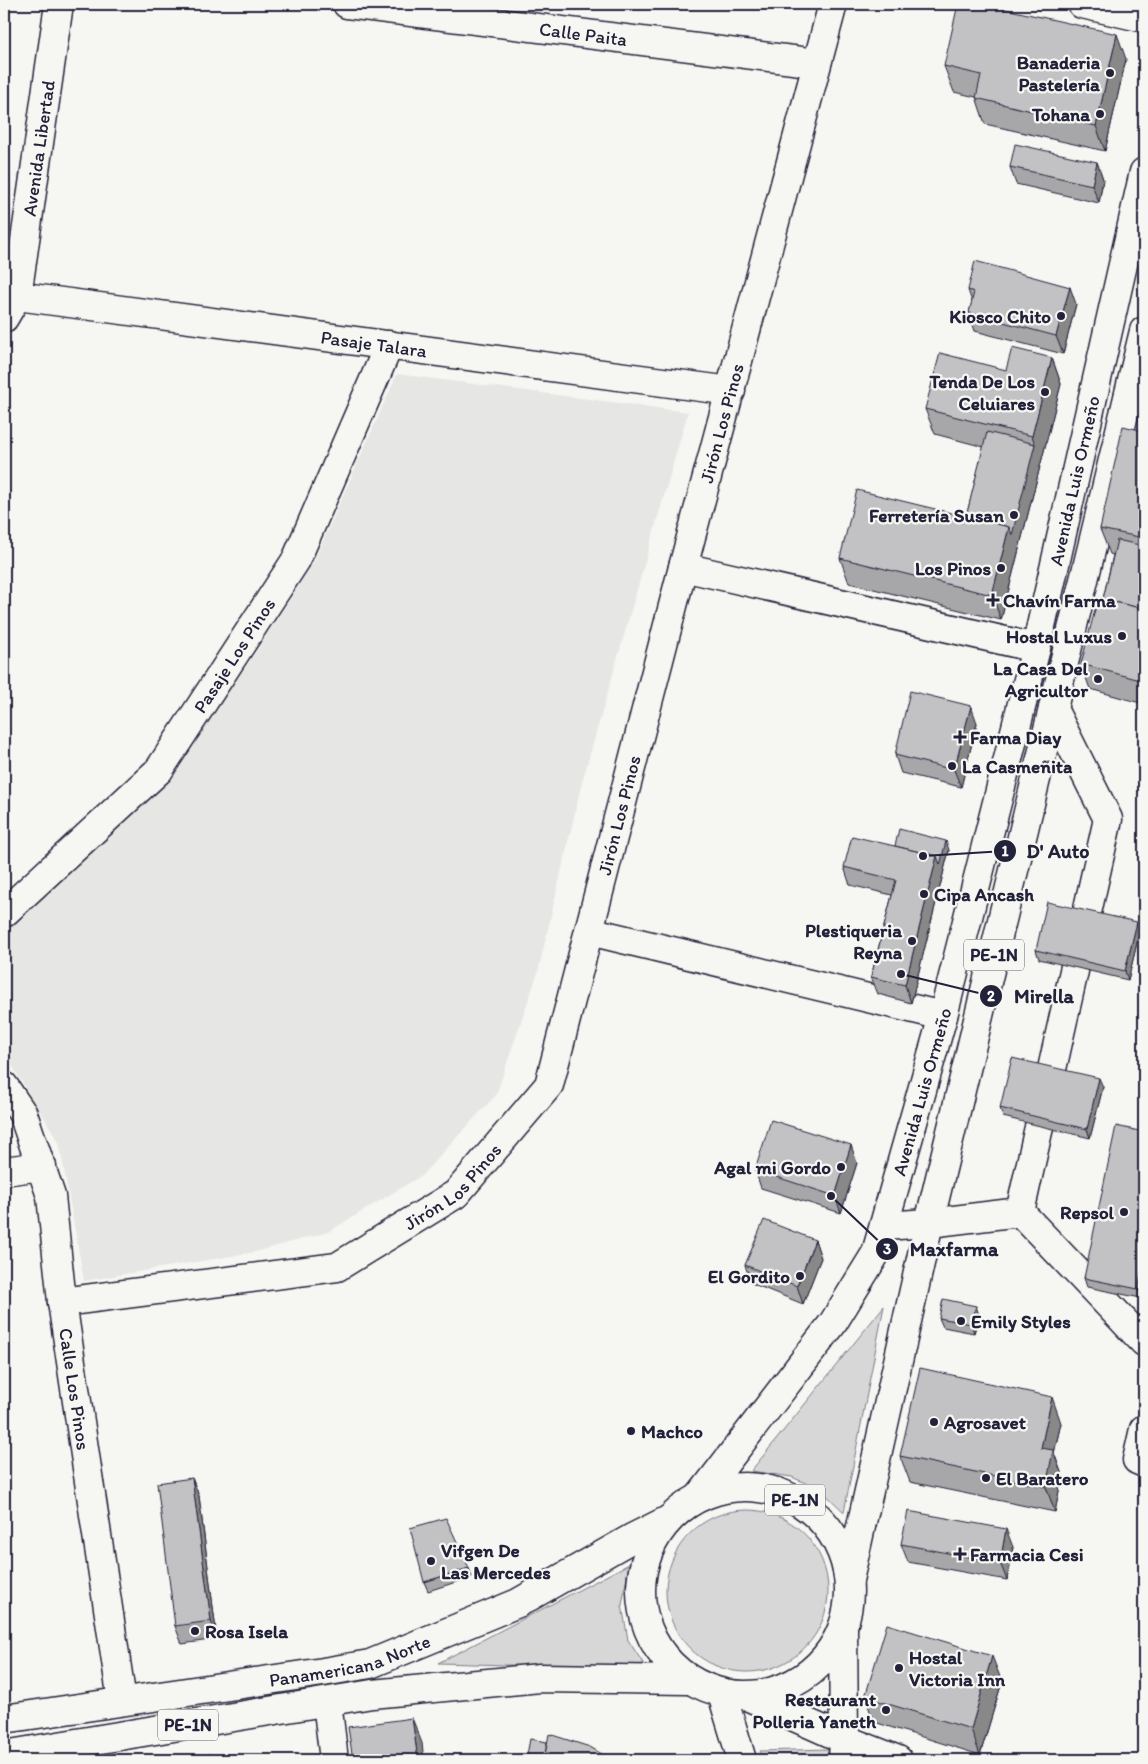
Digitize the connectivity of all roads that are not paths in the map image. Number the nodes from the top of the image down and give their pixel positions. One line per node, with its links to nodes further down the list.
1 (59, 4): 8 (main road, Avenida Libertad)
2 (347, 4): 6 (main road, Calle Paita)
3 (833, 4): 6 (main road, Jirón Los Pinos)
4 (1082, 4): 5 (main road)
5 (1144, 18)
6 (817, 63): 11 (main road, Jirón Los Pinos)
7 (1144, 172): 13 (main road, Avenida Luis Ormeño / PE-1N)
8 (10, 307): 10 (main road, Pasaje Talara)
9 (1144, 331): 15 (main road, Avenida Luis Ormeño / PE-1N)
10 (389, 345): 11 (main road, Pasaje Talara); 16 (main road, Pasaje Los Pinos)
11 (731, 391): 12 (main road, Jirón Los Pinos)
12 (683, 567): 13 (main road); 17 (main road, Jirón Los Pinos)
13 (1036, 648): 14 (main road, Avenida Luis Ormeño / PE-1N)
14 (1022, 703): 15 (main road); 18 (main road, Avenida Luis Ormeño / PE-1N)
15 (1053, 709): 22 (main road); 23 (main road, Avenida Luis Ormeño / PE-1N)
16 (4, 913)
17 (589, 931): 18 (main road); 25 (main road, Jirón Los Pinos)
18 (943, 1016): 24 (main road, Avenida Luis Ormeño / PE-1N)
19 (4, 1086): 20 (main road, Calle Los Pinos)
20 (42, 1166): 21 (main road); 25 (main road, Calle Los Pinos)
21 (4, 1171)
22 (1020, 1212): 23 (main road); 26 (main road)
23 (929, 1223): 24 (main road); 31 (main road, Avenida Luis Ormeño / PE-1N)
24 (884, 1226): 29 (main road, Avenida Luis Ormeño / PE-1N)
25 (62, 1302): 35 (main road, Calle Los Pinos)
26 (1144, 1342)
27 (1144, 1429): 28 (main road)
28 (1141, 1461)
29 (700, 1496): 30 (main road, PE-1N); 31 (main road, PE-1N)
30 (668, 1520): 33 (main road, PE-1N); 35 (main road, Panamericana Norte / PE-1N)
31 (849, 1580): 32 (main road, PE-1N)
32 (843, 1629): 34 (main road, PE-1N); 38 (main road)
33 (688, 1680): 34 (main road, PE-1N); 36 (main road, Panamericana Norte / PE-1N)
34 (734, 1695): 38 (main road); 41 (main road)
35 (122, 1701): 37 (main road, Panamericana Norte / PE-1N)
36 (327, 1702): 39 (main road, Panamericana Norte / PE-1N); 40 (main road)
37 (4, 1719)
38 (844, 1750): 42 (main road)
39 (4, 1755)
40 (334, 1760)
41 (742, 1760)
42 (898, 1760)

